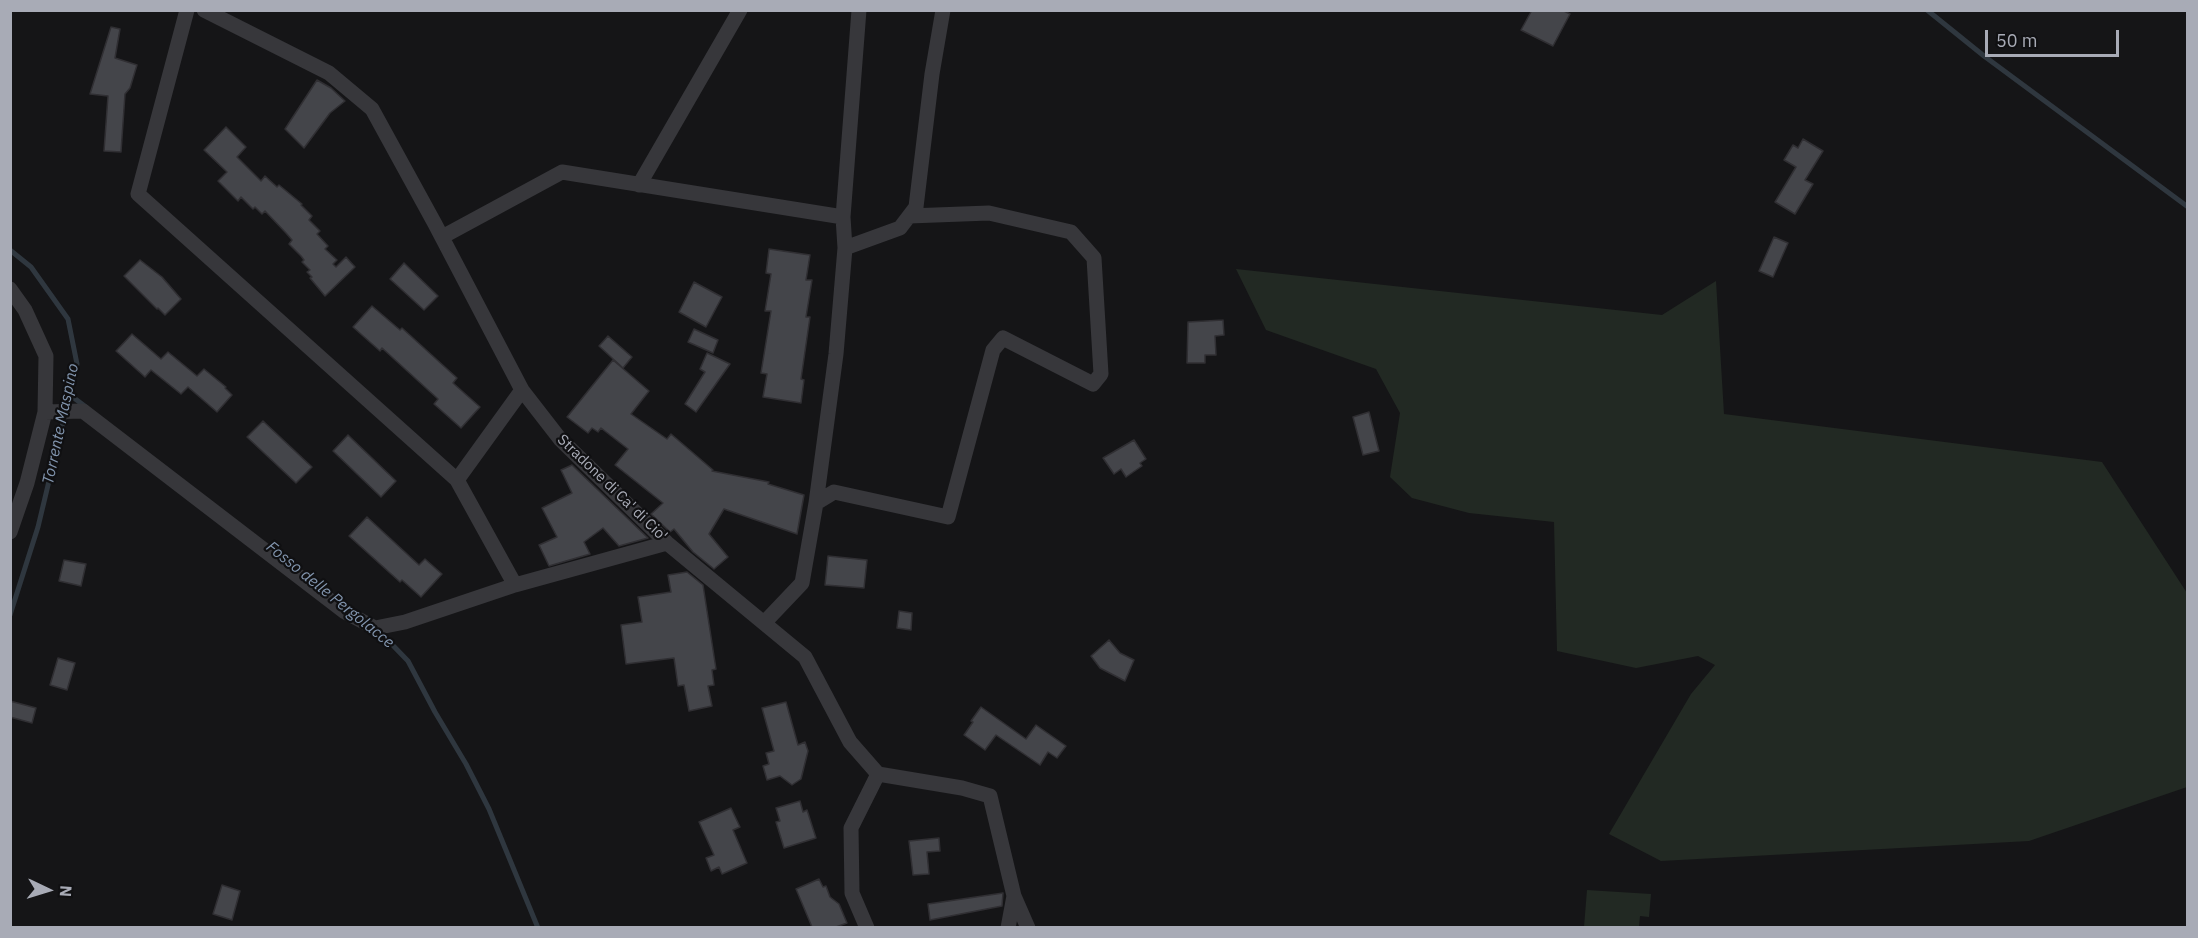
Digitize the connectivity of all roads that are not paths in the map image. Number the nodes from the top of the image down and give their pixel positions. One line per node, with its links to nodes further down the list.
1 (186, 10): 14 (street)
2 (204, 10): 9 (street, Stradone di Ca' di Cio')
3 (740, 10): 6 (street)
4 (859, 10): 8 (street)
5 (943, 10): 7 (street)
6 (639, 184): 8 (street); 9 (street)
7 (909, 216): 10 (street); 15 (street)
8 (843, 217): 10 (street)
9 (442, 237): 12 (street, Stradone di Ca' di Cio')
10 (845, 248): 15 (street)
11 (10, 289): 13 (street)
12 (522, 390): 14 (street); 17 (street, Stradone di Ca' di Cio')
13 (45, 411): 16 (street); 18 (street)
14 (457, 480): 18 (street)
15 (816, 503): 19 (street)
16 (10, 532)
17 (667, 543): 18 (street); 19 (street, Stradone di Ca' di Cio')
18 (515, 585)
19 (764, 623): 20 (street, Stradone di Ca' di Cio')
20 (878, 774): 21 (street); 22 (street)
21 (1014, 896): 23 (street); 24 (street)
22 (867, 927)
23 (1008, 927)
24 (1029, 927)

